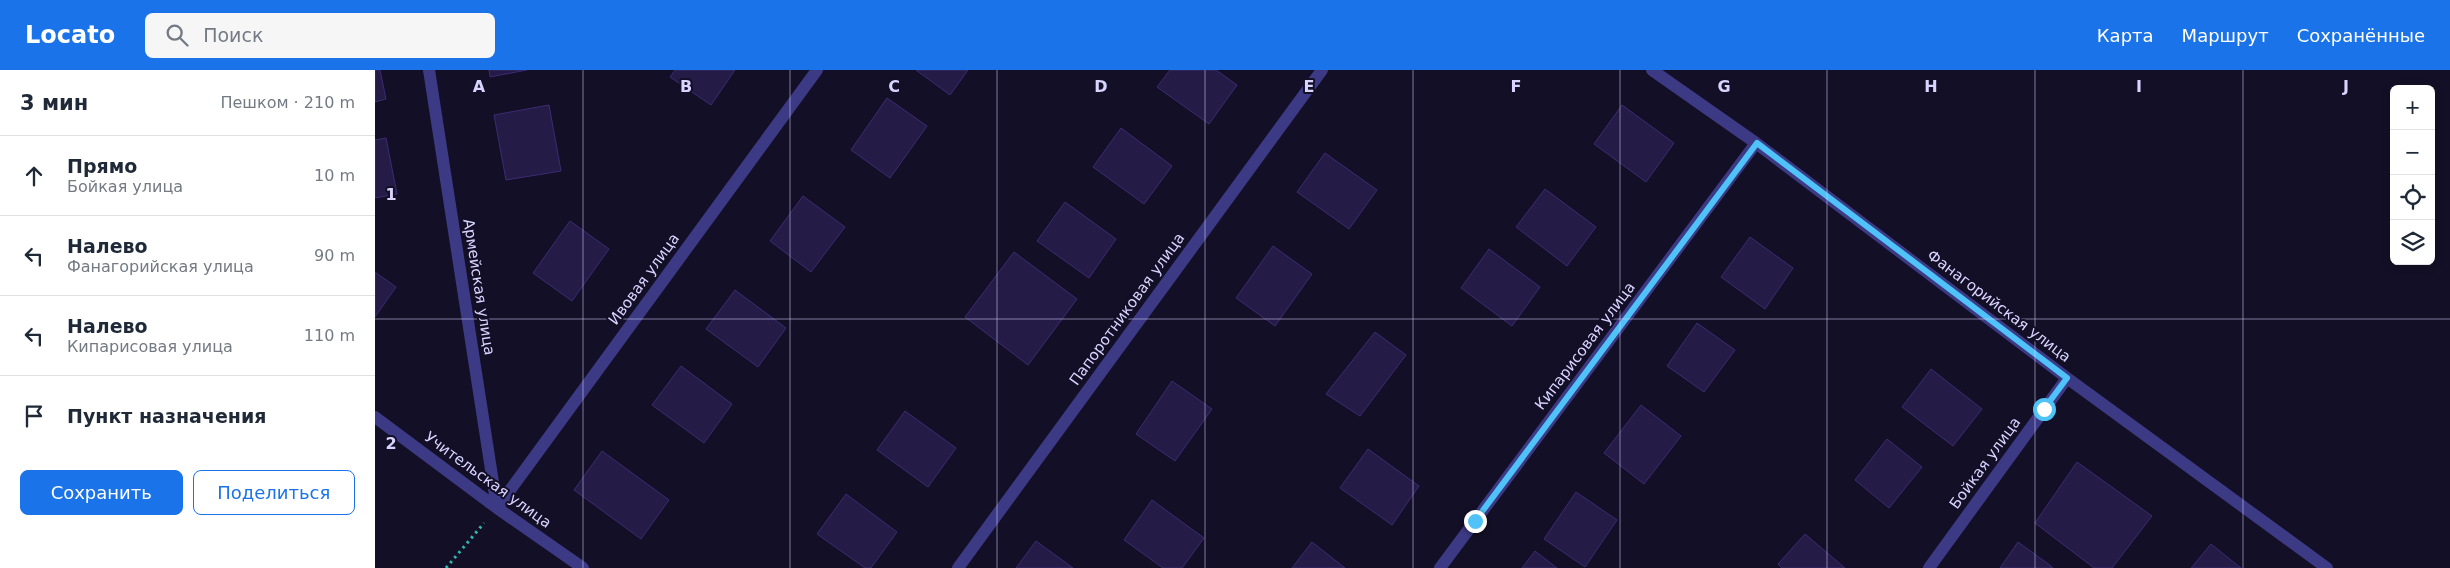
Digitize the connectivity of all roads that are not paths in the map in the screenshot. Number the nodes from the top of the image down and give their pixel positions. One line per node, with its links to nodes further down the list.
1 (429, 70): 8 (street, Армейская улица)
2 (817, 70): 8 (street, Ивовая улица)
3 (1322, 70): 10 (street, Папоротниковая улица)
4 (1651, 70): 5 (street, Фанагорийская улица)
5 (1757, 143): 6 (street, Фанагорийская улица); 11 (street, Кипарисовая улица)
6 (2067, 378): 12 (street, Бойкая улица); 13 (street, Фанагорийская улица)
7 (375, 417): 8 (street, Учительская улица)
8 (497, 508): 9 (street, Учительская улица)
9 (583, 568)
10 (958, 568)
11 (1440, 568)
12 (1929, 568)
13 (2327, 568)

